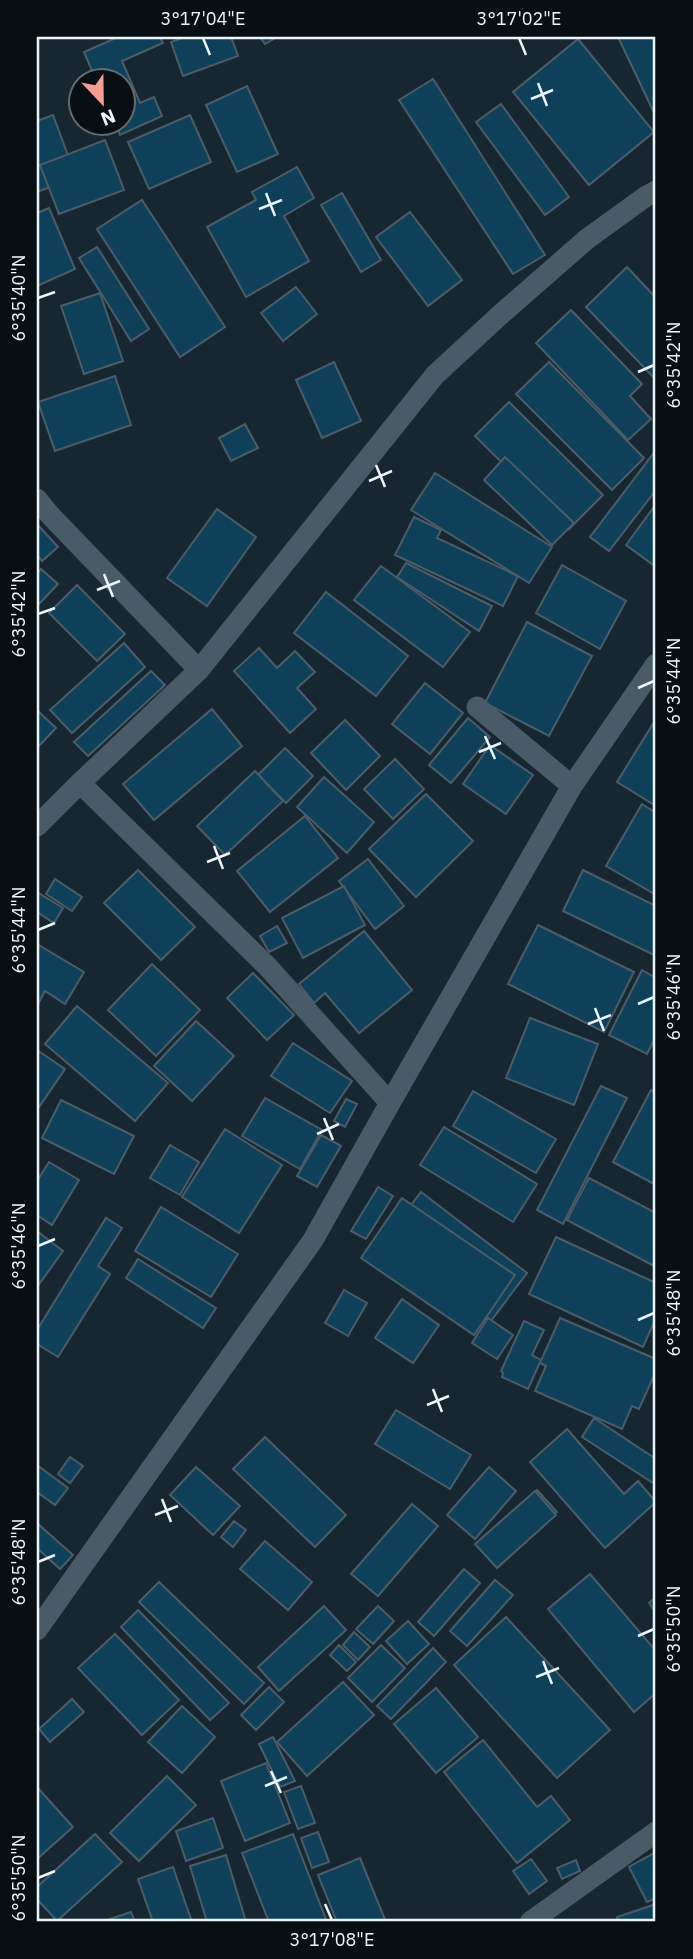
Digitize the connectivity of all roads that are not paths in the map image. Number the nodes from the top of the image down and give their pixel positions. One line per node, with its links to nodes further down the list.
1 (656, 191): 4 (street)
2 (37, 499): 4 (street)
3 (656, 664): 7 (street)
4 (200, 670): 6 (street)
5 (477, 707): 7 (street)
6 (80, 783): 8 (street); 9 (street)
7 (572, 786): 9 (street)
8 (37, 826)
9 (390, 1103): 10 (street)
10 (37, 1630)
11 (656, 1832): 12 (street)
12 (530, 1922)

